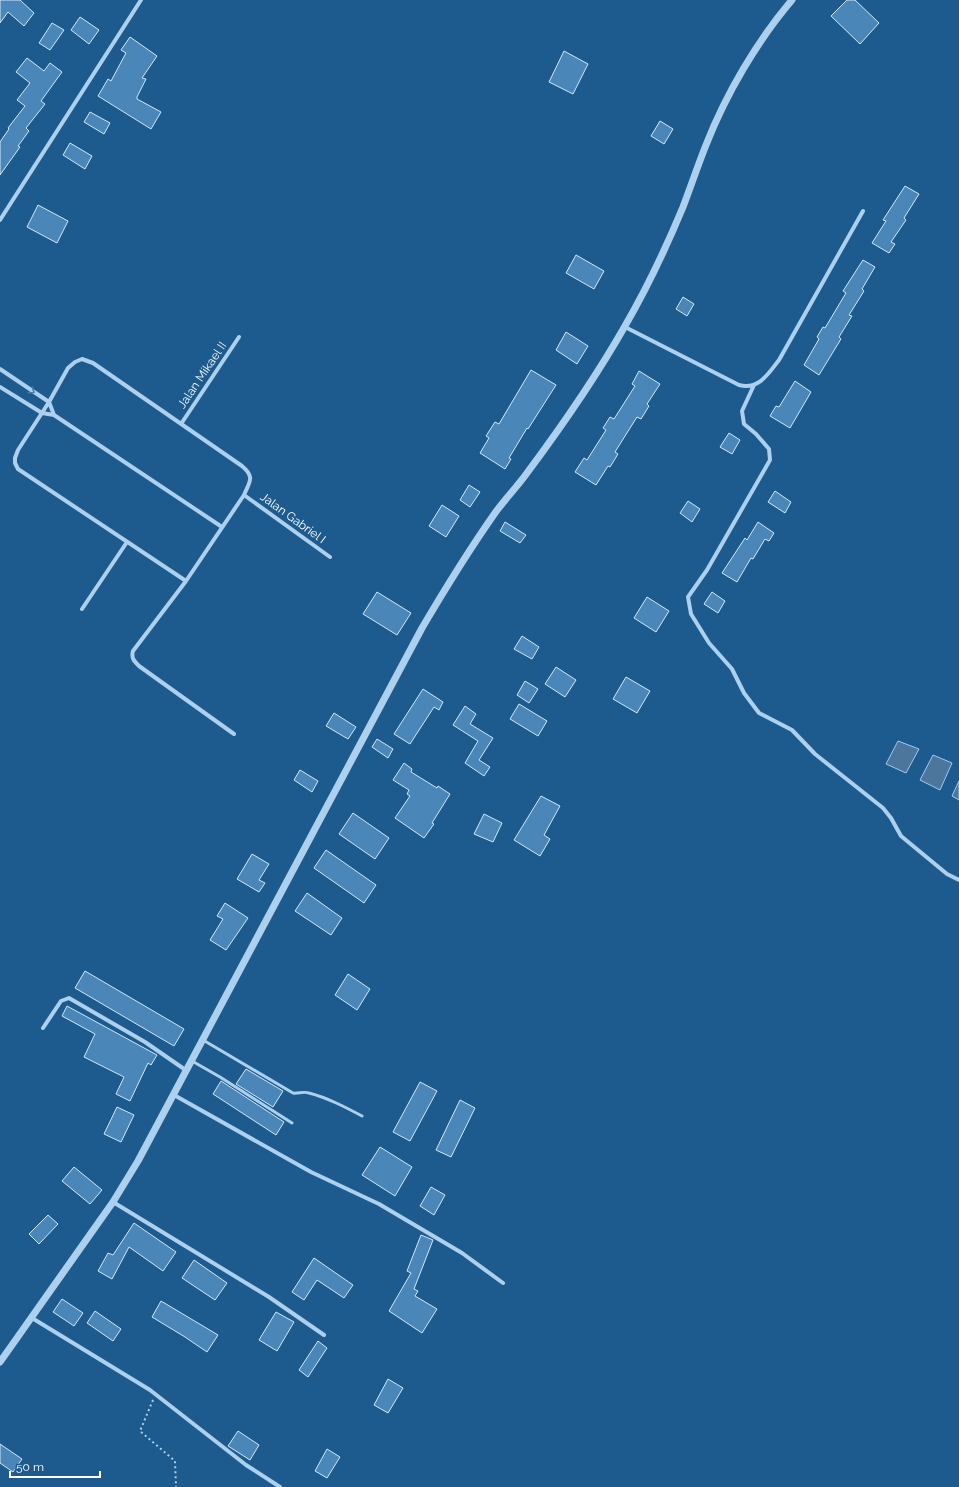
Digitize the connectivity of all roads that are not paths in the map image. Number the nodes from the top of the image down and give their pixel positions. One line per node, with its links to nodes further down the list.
1 (141, 0): 4 (street)
2 (792, 0): 5 (street)
3 (863, 211): 8 (street)
4 (0, 220)
5 (625, 327): 8 (street); 23 (street)
6 (239, 337): 13 (street, Jalan Mikael II)
7 (0, 369): 10 (street, one-way to 10)
8 (754, 384): 21 (street)
9 (0, 387): 11 (street)
10 (49, 402): 11 (street); 12 (street); 13 (street)
11 (42, 413): 12 (street); 16 (street)
12 (54, 415): 15 (street)
13 (181, 424): 14 (street)
14 (244, 495): 15 (street); 17 (street, Jalan Gabriel I)
15 (222, 527): 18 (street)
16 (127, 542): 18 (street); 19 (street)
17 (330, 557)
18 (186, 581): 20 (street)
19 (82, 609)
20 (234, 734)
21 (959, 880)
22 (43, 1028): 25 (street)
23 (203, 1040): 24 (street); 27 (lane)
24 (192, 1061): 25 (street); 28 (lane)
25 (187, 1071): 26 (street)
26 (174, 1095): 29 (street); 30 (street)
27 (362, 1116)
28 (292, 1123)
29 (113, 1202): 31 (street); 32 (street)
30 (503, 1283)
31 (32, 1318): 33 (street); 34 (street)
32 (324, 1335)
33 (0, 1362)
34 (280, 1487)

